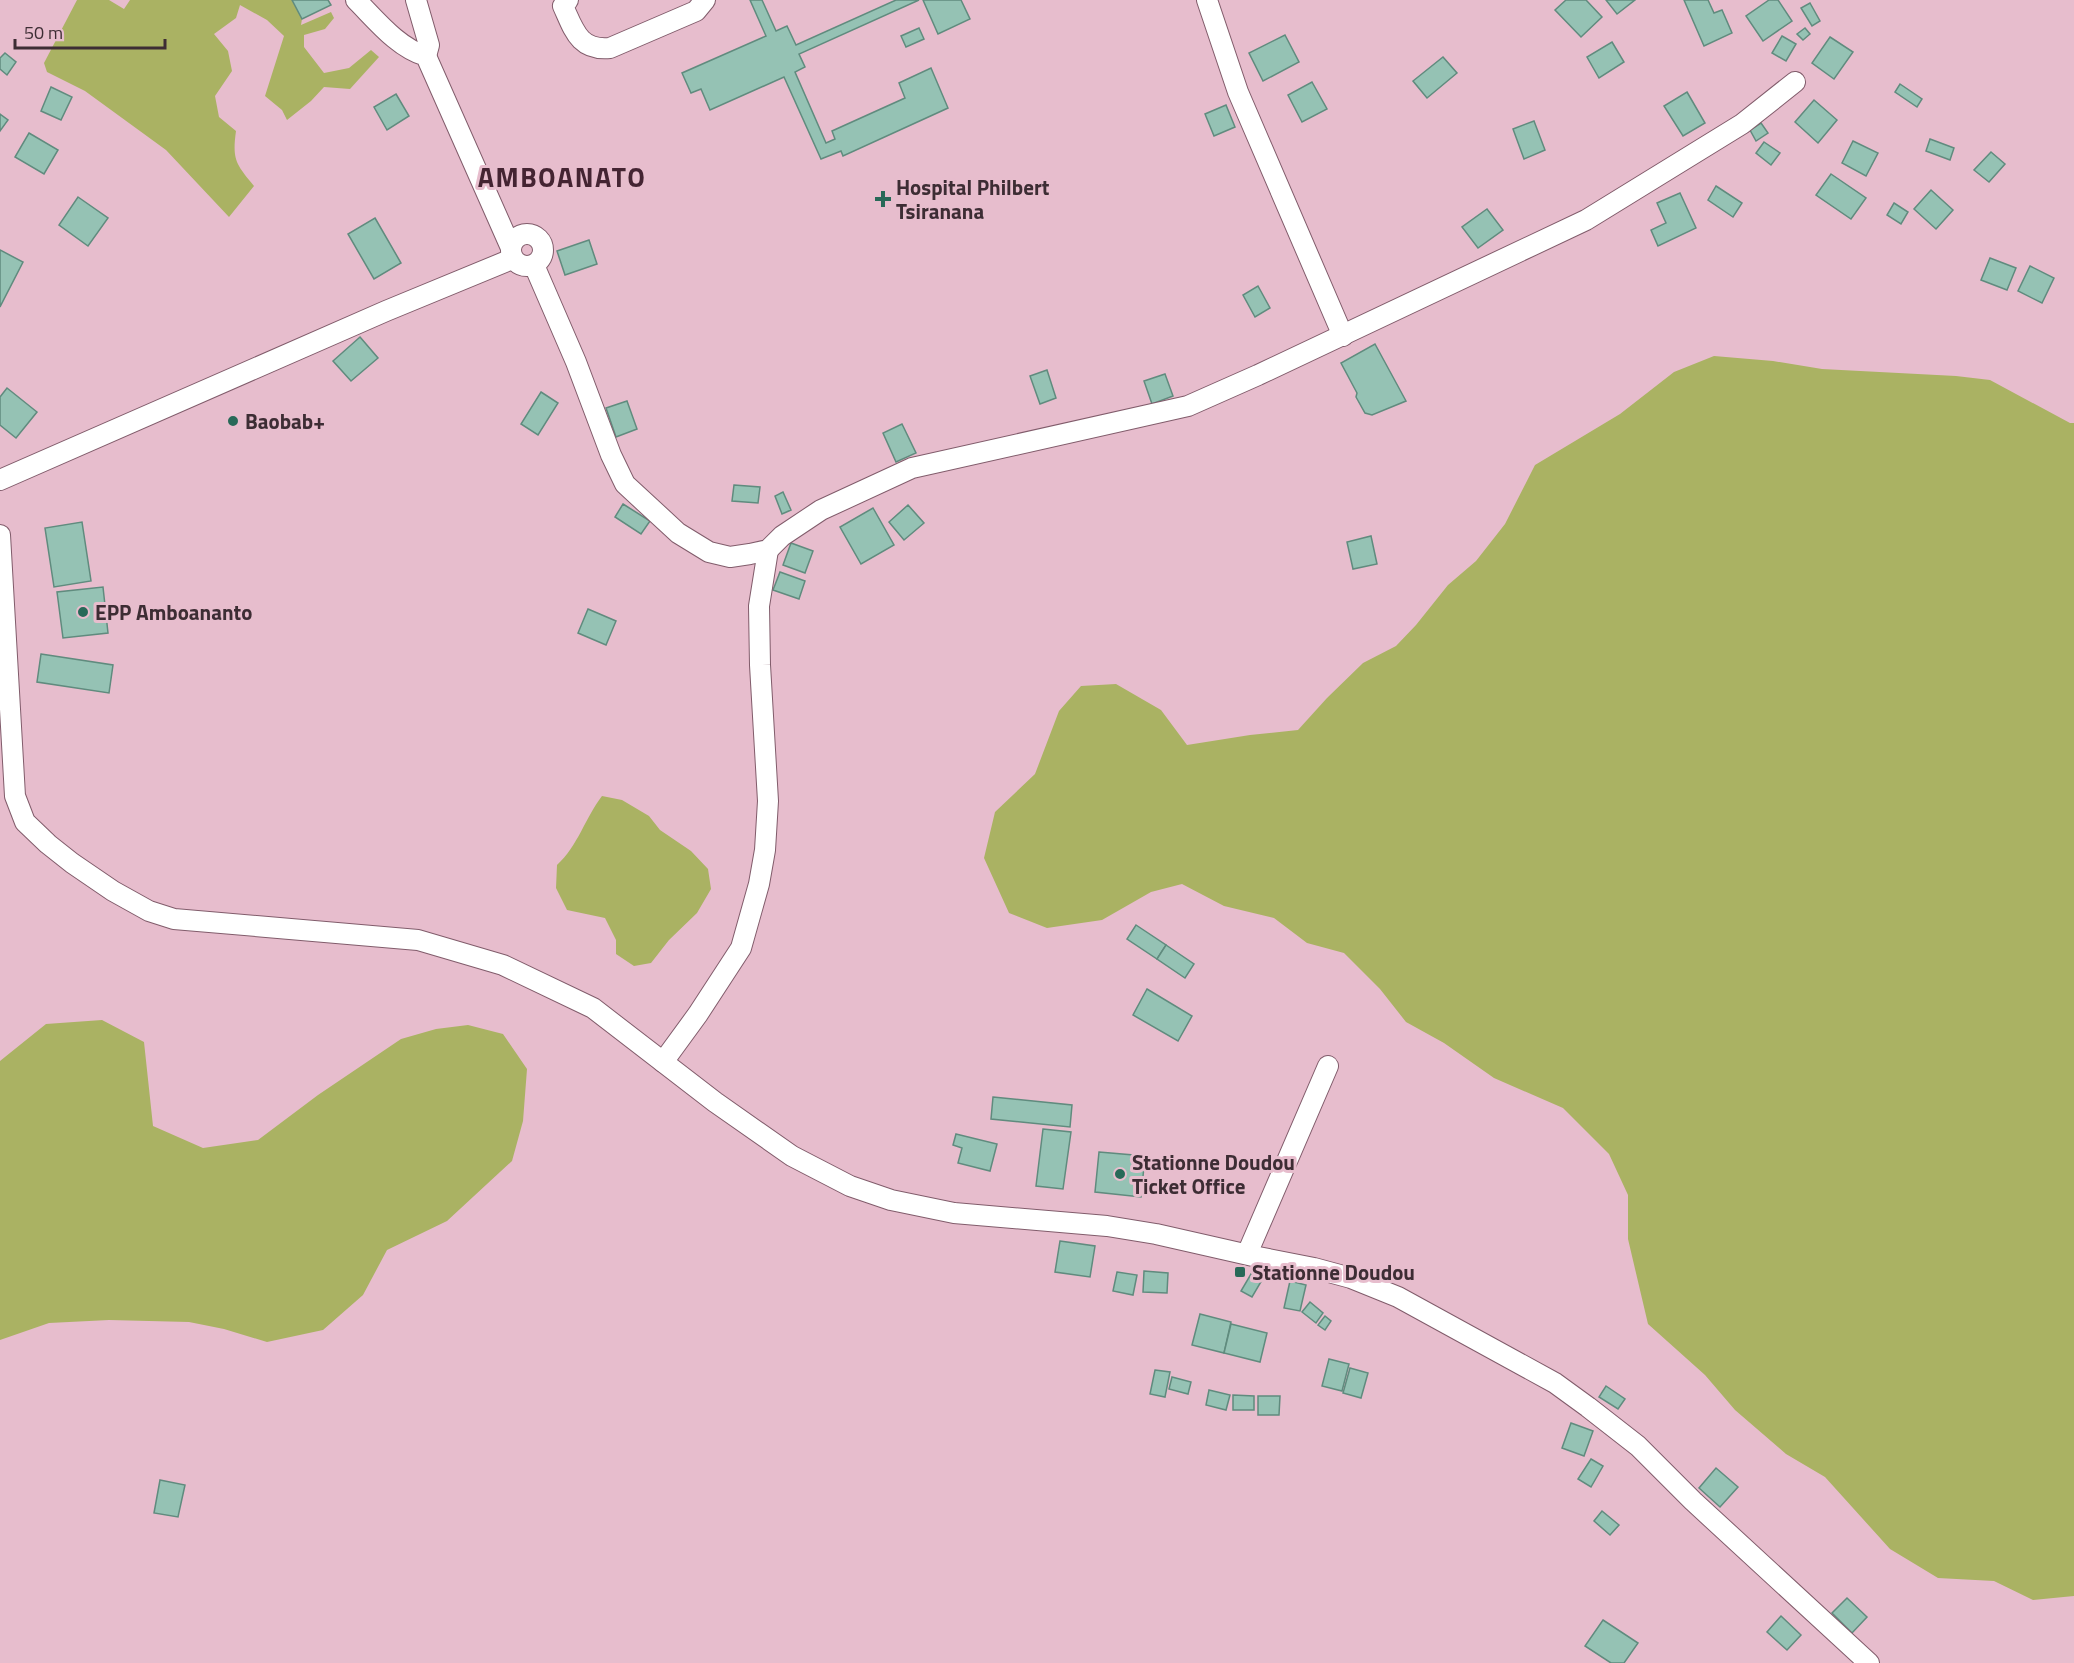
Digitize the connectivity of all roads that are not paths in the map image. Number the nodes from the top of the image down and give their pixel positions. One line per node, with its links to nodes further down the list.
1 (356, 0): 6 (street)
2 (416, 0): 6 (street)
3 (705, 0): 5 (street)
4 (1207, 0): 10 (street)
5 (564, 2)
6 (426, 57): 8 (street)
7 (1795, 82): 10 (street)
8 (512, 253): 9 (street); 9 (street); 11 (street)
9 (534, 265): 13 (street)
10 (1343, 336): 13 (street)
11 (0, 480)
12 (0, 535): 14 (street)
13 (768, 550): 14 (street)
14 (663, 1062): 16 (street)
15 (1328, 1066): 16 (street)
16 (1247, 1254): 17 (street)
17 (1869, 1663)

